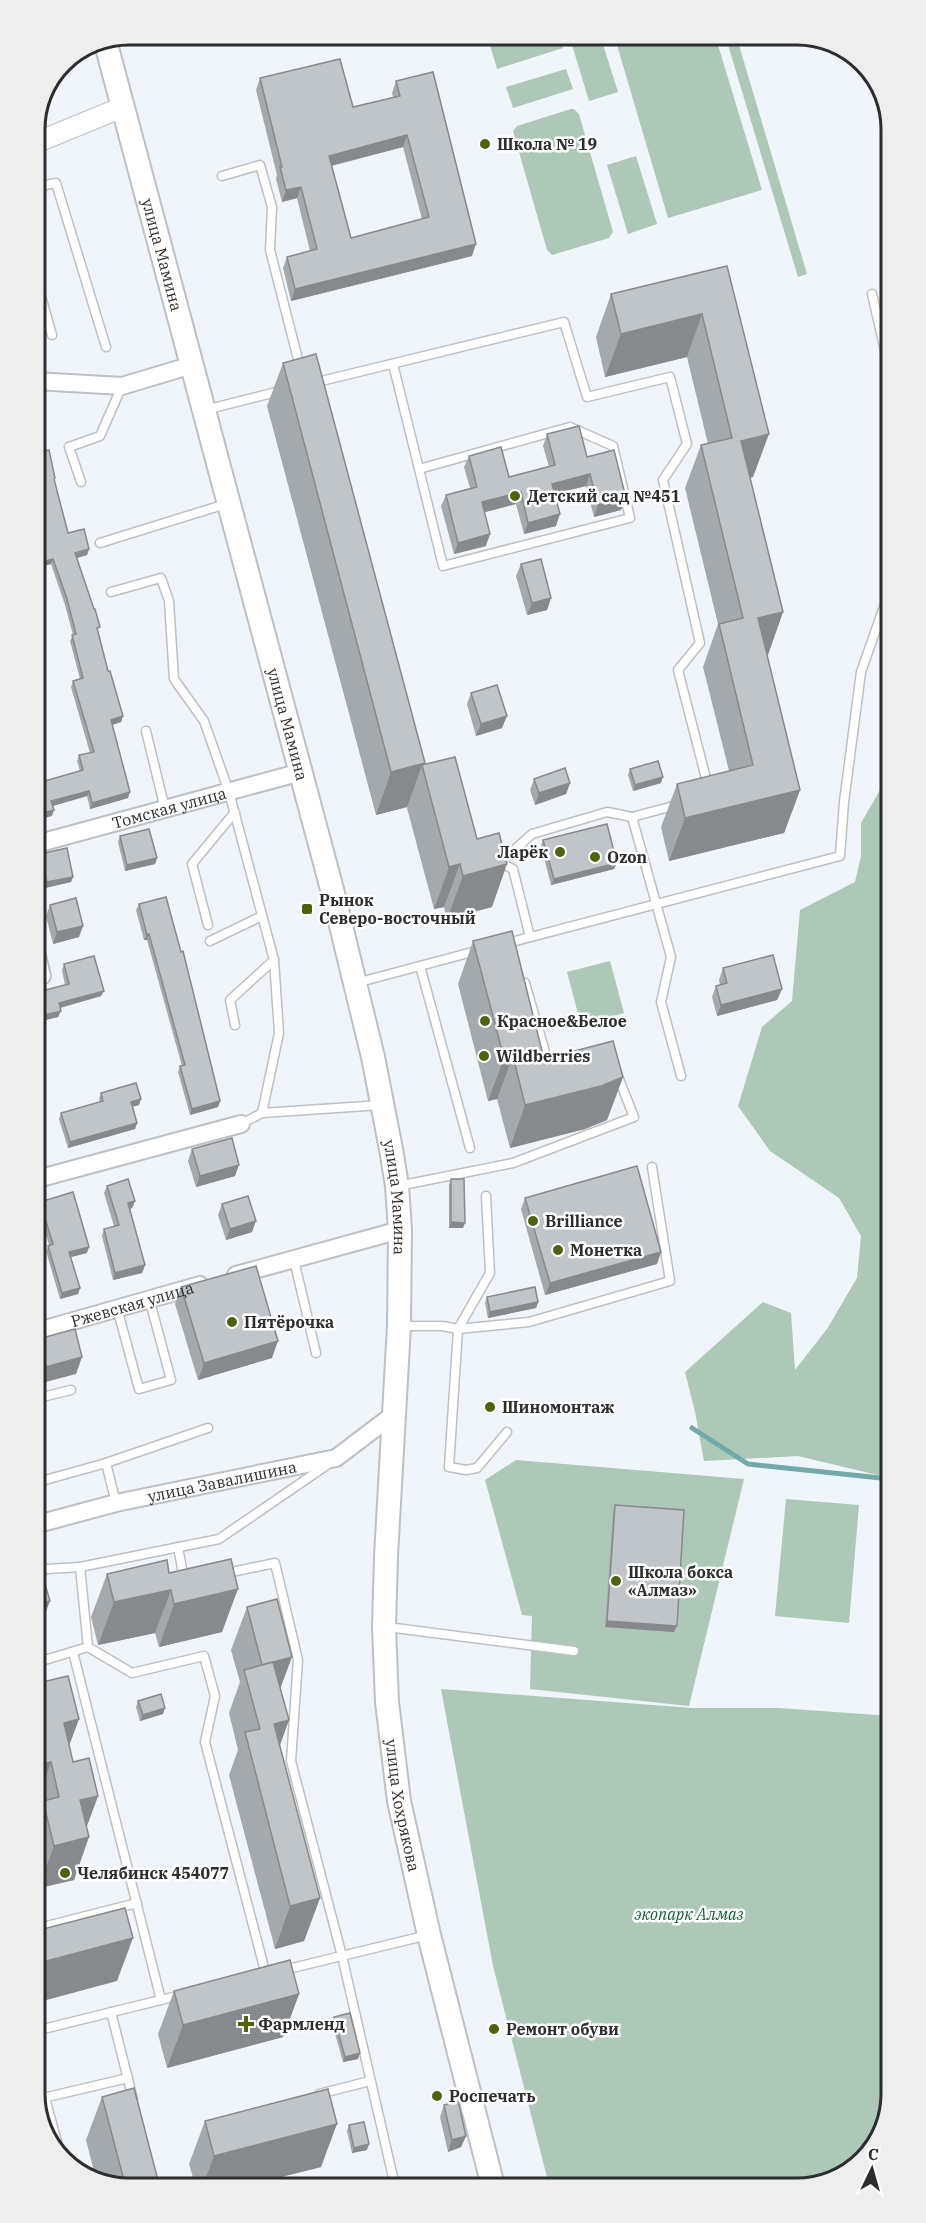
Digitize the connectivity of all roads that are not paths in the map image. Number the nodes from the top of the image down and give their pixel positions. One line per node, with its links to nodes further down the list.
1 (107, 48): 2 (main road, улица Мамина)
2 (123, 107): 3 (street); 12 (main road, улица Мамина)
3 (45, 139)
4 (222, 176): 13 (lane)
5 (45, 185): 10 (lane)
6 (872, 294): 8 (lane)
7 (45, 310): 9 (lane)
8 (881, 333)
9 (52, 335)
10 (106, 347)
11 (393, 364): 15 (lane); 21 (lane); 30 (lane)
12 (192, 365): 17 (street); 20 (main road, улица Мамина)
13 (302, 374)
14 (45, 382): 17 (street)
15 (320, 382): 16 (lane); 19 (lane)
16 (305, 385)
17 (122, 386): 22 (lane)
18 (285, 390): 20 (lane)
19 (323, 393)
20 (204, 410): 23 (main road, улица Мамина)
21 (419, 469): 21 (lane)
22 (81, 482)
23 (229, 503): 24 (lane); 28 (main road, улица Мамина)
24 (100, 543)
25 (111, 592): 29 (lane)
26 (881, 617): 36 (lane)
27 (146, 731): 32 (lane)
28 (301, 772): 29 (street, Томская улица); 46 (main road, улица Мамина)
29 (229, 792): 32 (street, Томская улица); 33 (lane)
30 (711, 796)
31 (688, 802): 34 (lane)
32 (165, 809): 35 (street, Томская улица)
33 (235, 812): 37 (lane); 38 (lane)
34 (632, 817): 36 (lane); 39 (lane)
35 (45, 842)
36 (655, 905): 39 (lane); 50 (lane)
37 (262, 916): 40 (lane); 43 (lane)
38 (208, 926)
39 (530, 937): 41 (lane)
40 (210, 941)
41 (512, 942): 42 (lane); 44 (lane)
42 (516, 954)
43 (274, 960): 47 (lane); 52 (lane)
44 (420, 966): 46 (lane); 54 (lane)
45 (521, 972): 49 (lane)
46 (355, 983): 51 (main road, улица Мамина)
47 (236, 1025)
48 (614, 1066): 57 (lane)
49 (561, 1071)
50 (681, 1076)
51 (383, 1105): 52 (lane); 57 (main road, улица Мамина)
52 (262, 1113): 53 (lane)
53 (241, 1124): 56 (street)
54 (470, 1148)
55 (652, 1167): 65 (lane)
56 (45, 1177)
57 (397, 1186): 59 (main road, улица Мамина)
58 (486, 1196): 65 (lane)
59 (400, 1230): 60 (street, Ржевская улица); 63 (main road, улица Мамина)
60 (294, 1260): 61 (street, Ржевская улица); 66 (lane)
61 (149, 1298): 62 (street, Ржевская улица); 62 (lane)
62 (117, 1307): 64 (street, Ржевская улица)
63 (399, 1326): 65 (lane); 69 (main road, улица Мамина)
64 (45, 1329)
65 (458, 1329): 71 (lane)
66 (316, 1353)
67 (71, 1390): 68 (lane)
68 (45, 1396)
69 (394, 1414): 72 (street, улица Завалишина); 82 (main road, улица Хохрякова)
70 (208, 1428): 73 (lane)
71 (507, 1432)
72 (336, 1458): 75 (street, улица Завалишина); 77 (lane)
73 (106, 1463): 74 (lane); 75 (lane)
74 (45, 1480)
75 (116, 1503): 76 (street, улица Завалишина)
76 (45, 1522)
77 (178, 1547): 78 (lane); 81 (lane)
78 (80, 1567): 79 (lane); 83 (lane)
79 (45, 1570)
80 (207, 1576): 90 (lane)
81 (196, 1579)
82 (384, 1627): 84 (lane); 89 (main road, улица Хохрякова)
83 (88, 1647): 85 (lane); 91 (lane)
84 (574, 1651)
85 (73, 1652): 86 (lane); 87 (lane)
86 (45, 1660)
87 (137, 1903): 88 (lane); 94 (lane)
88 (45, 1926)
89 (429, 1935): 90 (lane); 103 (main road, улица Хохрякова)
90 (342, 1956): 91 (lane); 98 (lane)
91 (266, 1975): 92 (lane)
92 (255, 1978)
93 (185, 1994): 94 (lane)
94 (161, 2000): 95 (lane)
95 (111, 2012): 96 (lane); 97 (lane)
96 (45, 2028)
97 (128, 2078): 100 (lane); 101 (lane)
98 (370, 2081): 99 (lane); 102 (lane)
99 (315, 2095)
100 (45, 2097)
101 (136, 2111)
102 (393, 2178)
103 (492, 2178)

